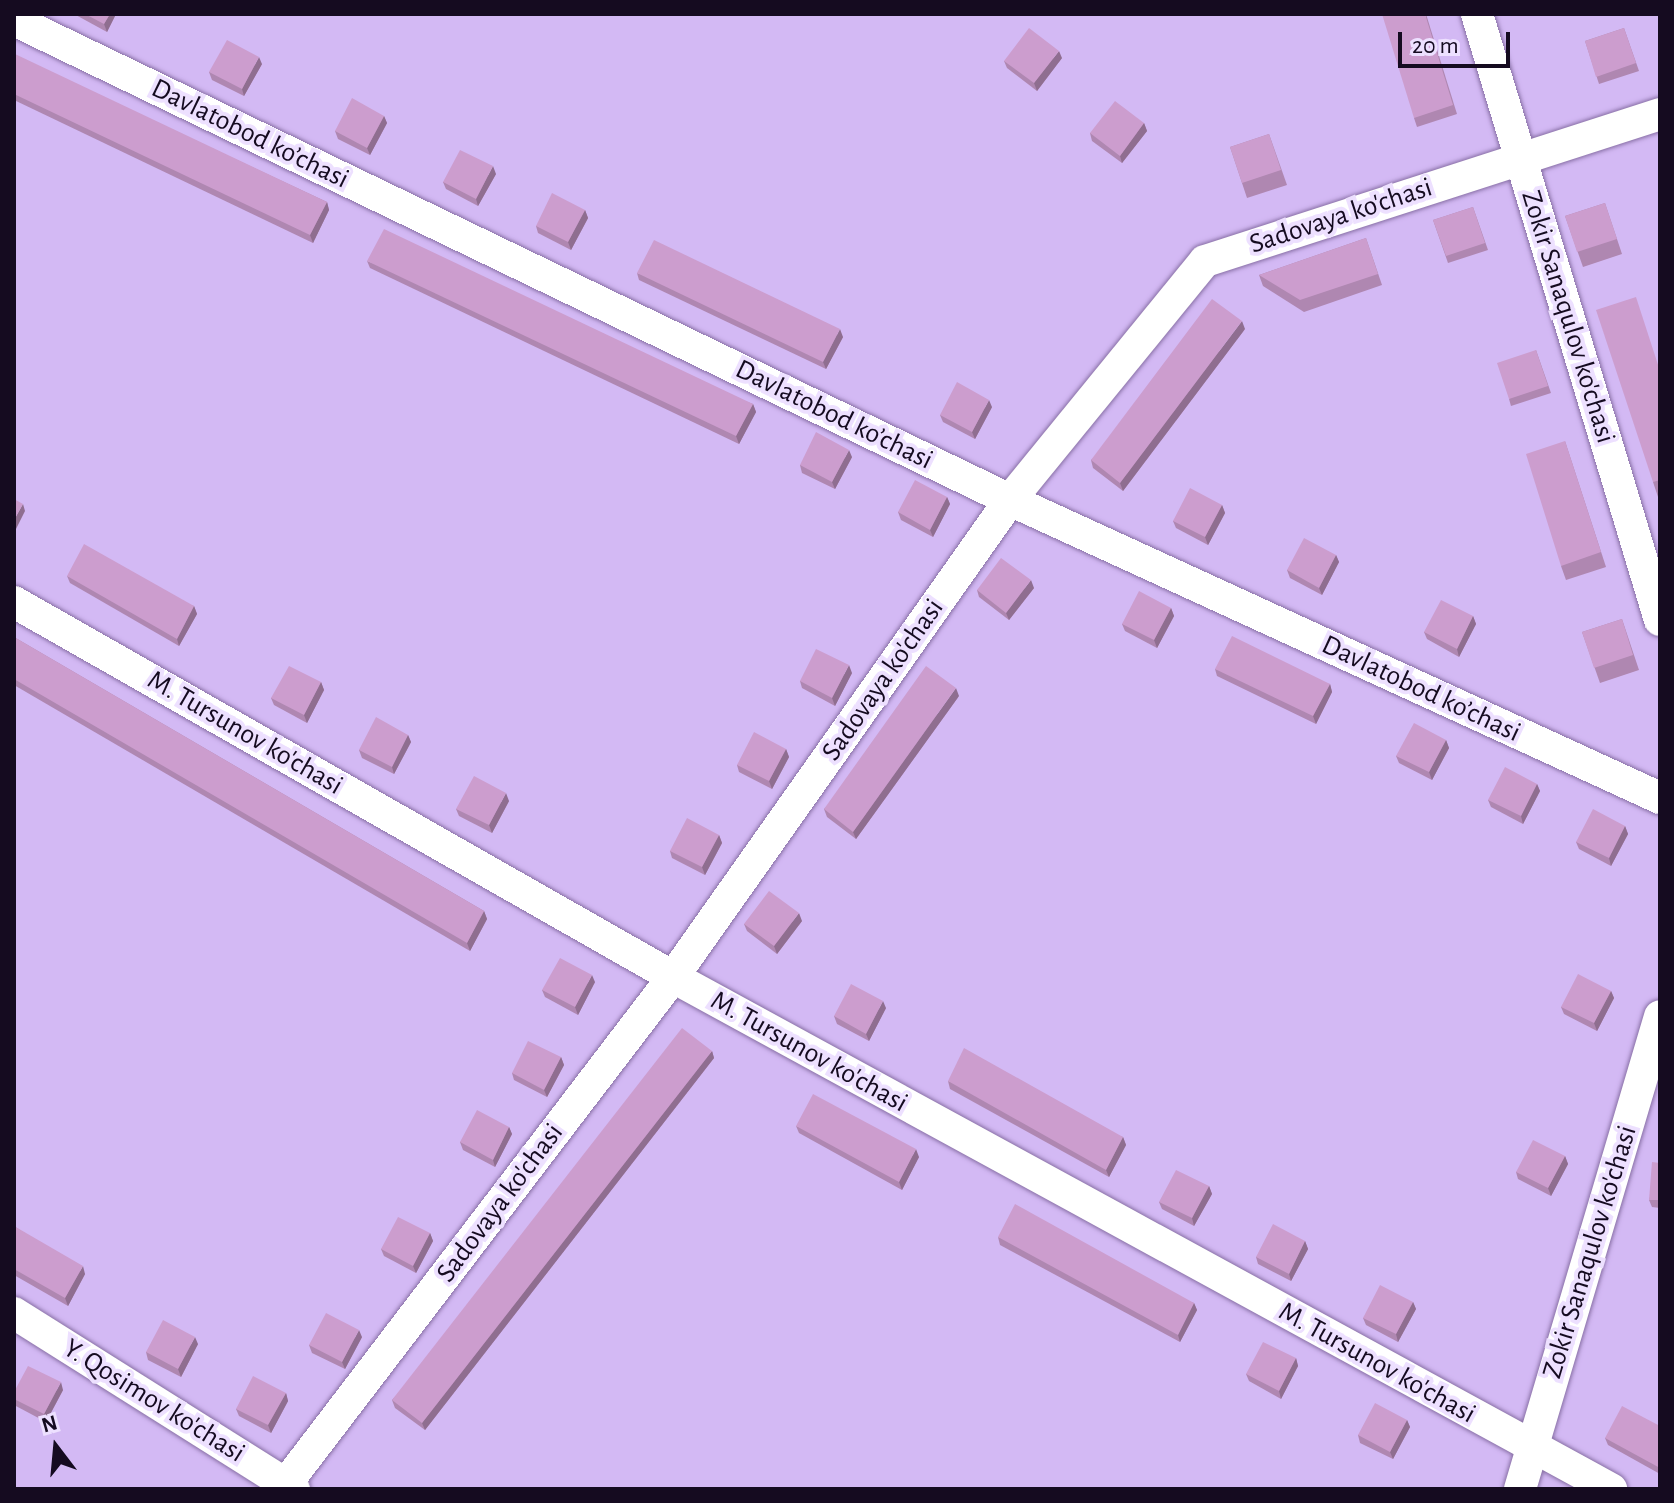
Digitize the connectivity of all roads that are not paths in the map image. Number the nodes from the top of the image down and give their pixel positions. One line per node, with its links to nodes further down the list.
1 (1477, 14): 4 (street, Zokir Sanaqulov ko'chasi)
2 (14, 20): 5 (street, Davlatobod ko’chasi)
3 (1660, 114): 4 (street, Sadovaya ko'chasi)
4 (1518, 158): 5 (street, Sadovaya ko'chasi); 6 (street, Zokir Sanaqulov ko'chasi)
5 (1010, 500): 9 (street, Davlatobod ko’chasi); 10 (street, Sadovaya ko'chasi)
6 (1652, 558): 8 (street, Zokir Sanaqulov ko'chasi)
7 (14, 602): 10 (street, M. Tursunov ko'chasi)
8 (1660, 620)
9 (1660, 798)
10 (673, 977): 13 (street, M. Tursunov ko'chasi); 14 (street, Sadovaya ko'chasi)
11 (1660, 1016): 13 (street, Zokir Sanaqulov ko'chasi)
12 (14, 1313): 14 (street, Y. Qosimov ko'chasi)
13 (1532, 1448): 15 (street, Zokir Sanaqulov ko'chasi); 16 (street, M. Tursunov ko'chasi)
14 (287, 1487)
15 (1520, 1489)
16 (1611, 1489)

